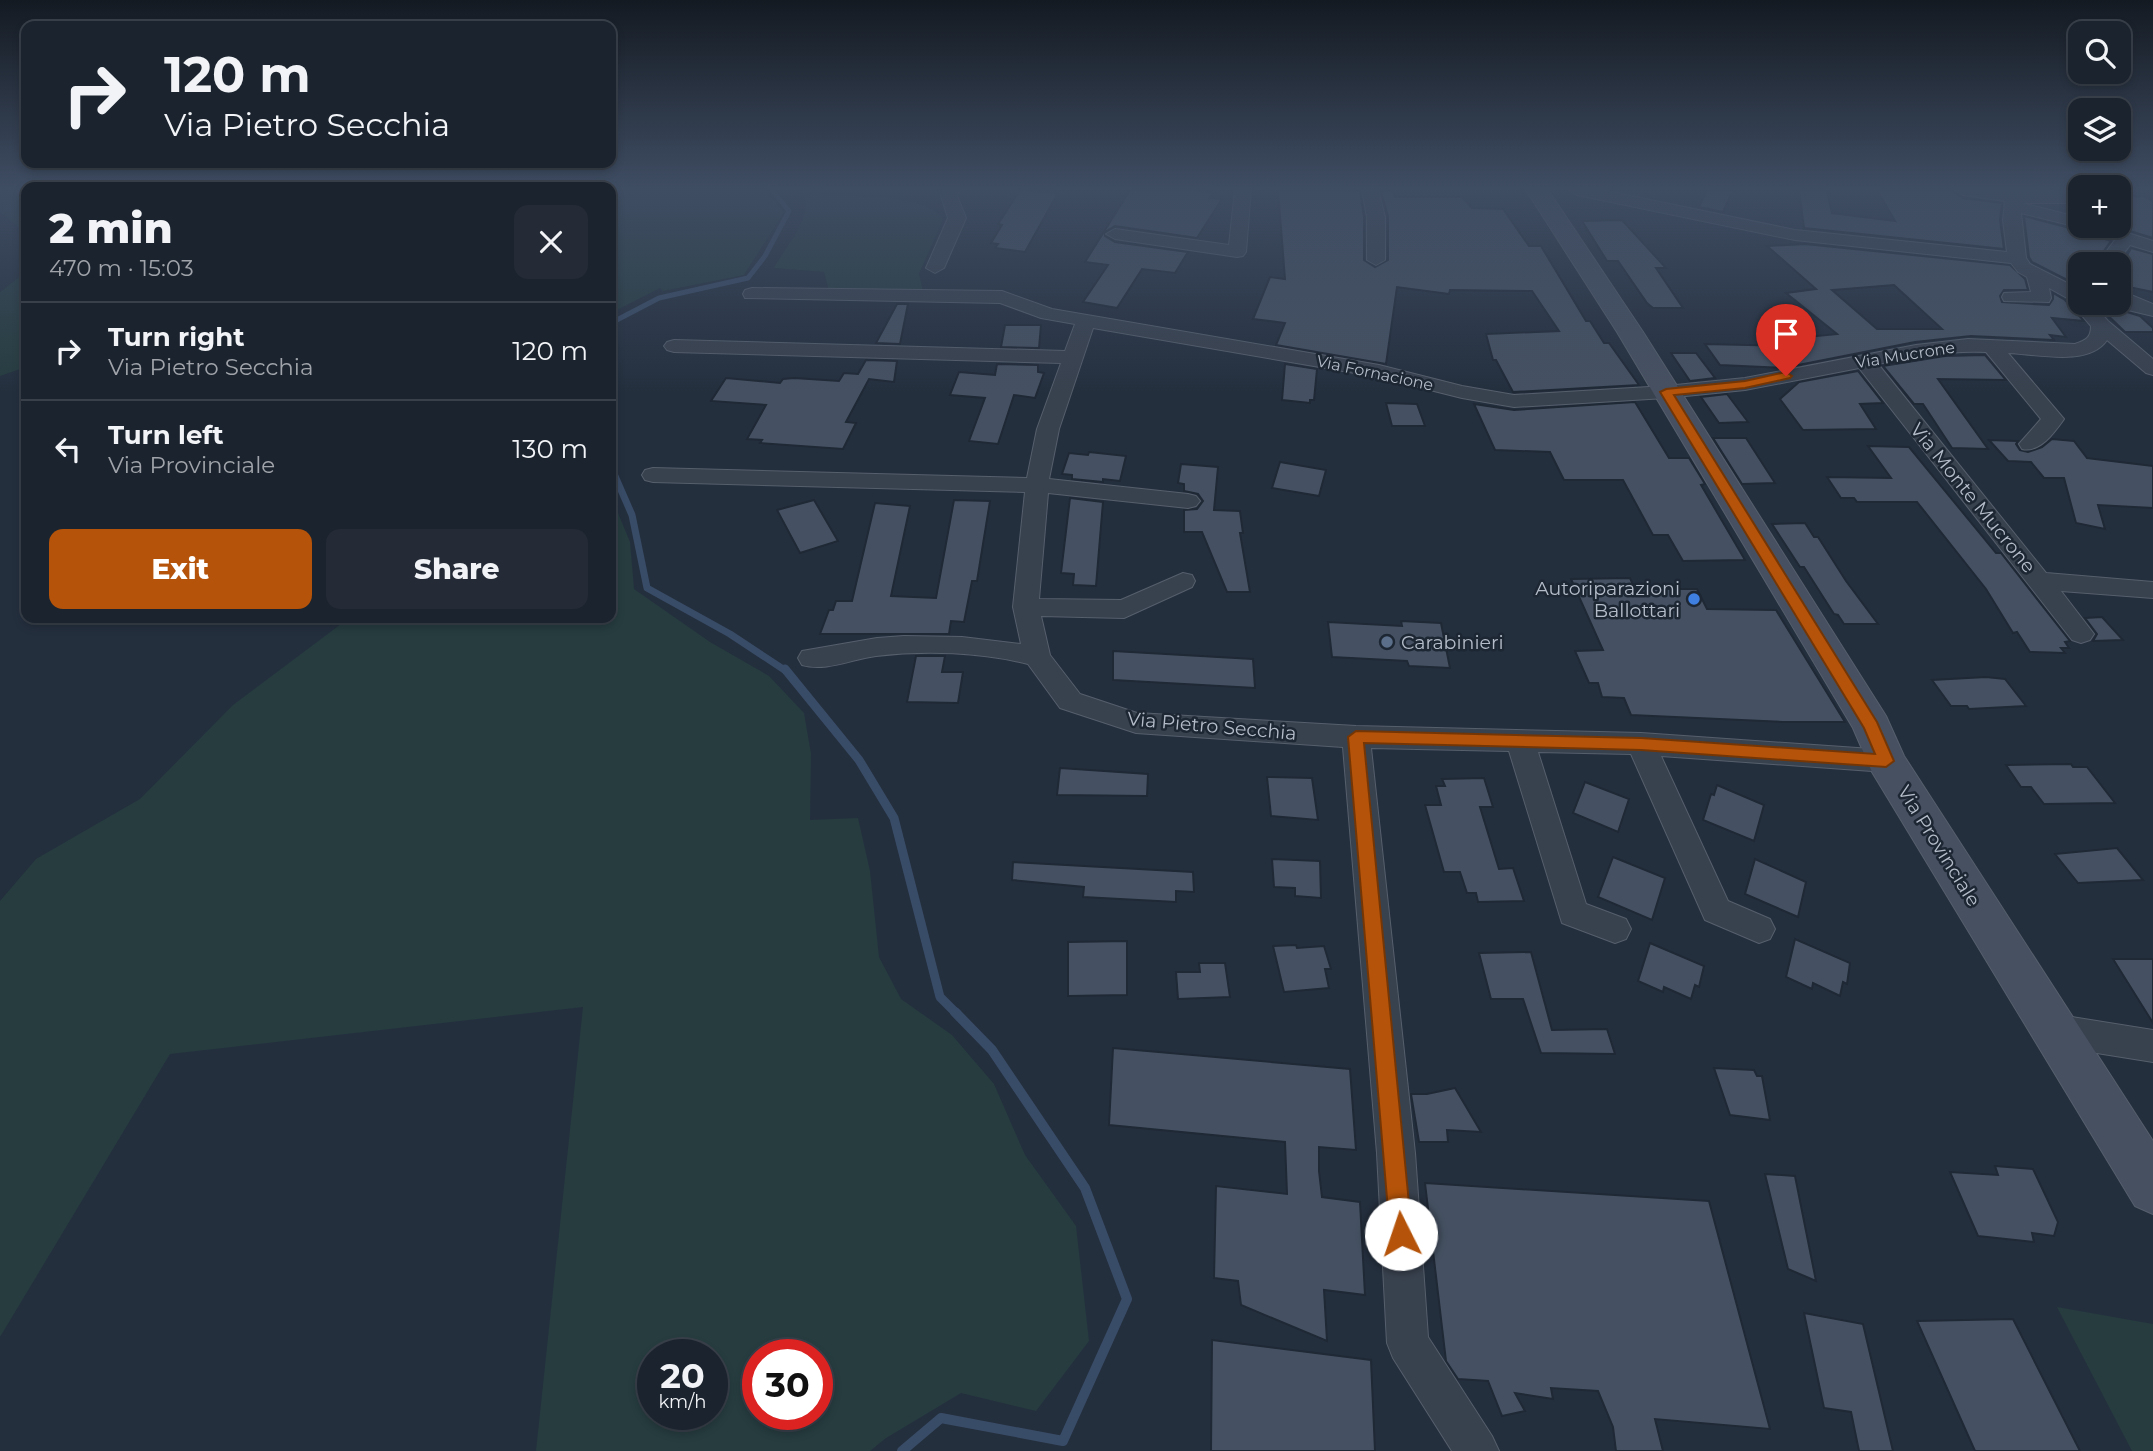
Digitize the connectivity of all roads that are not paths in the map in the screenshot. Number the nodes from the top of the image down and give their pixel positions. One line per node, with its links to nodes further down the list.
1 (940, 258): 4 (street)
2 (1581, 258): 20 (street, Via Provinciale)
3 (2017, 258): 5 (street)
4 (935, 268)
5 (2036, 275): 6 (street); 7 (street); 9 (street)
6 (2068, 282)
7 (2068, 290)
8 (752, 294): 13 (street)
9 (2011, 297)
10 (2131, 304): 11 (street)
11 (2153, 310)
12 (2092, 315): 14 (street)
13 (1086, 320): 17 (street, Via Pietro Secchia); 20 (street, Via Fornacione)
14 (2101, 325): 16 (street, Via Mucrone); 19 (street)
15 (674, 346): 17 (street)
16 (1993, 347): 18 (street, Via Mucrone); 21 (street)
17 (1072, 357): 23 (street, Via Pietro Secchia)
18 (1865, 362): 20 (street, Via Mucrone); 26 (street, Via Monte Mucrone)
19 (2153, 369)
20 (1666, 392): 35 (street, Via Provinciale)
21 (2030, 443)
22 (653, 475): 23 (street)
23 (1037, 485): 24 (street); 28 (street, Via Pietro Secchia)
24 (1188, 501)
25 (1183, 581): 28 (street)
26 (2039, 581): 27 (street); 29 (street, Via Monte Mucrone)
27 (2153, 590)
28 (1026, 607): 31 (street, Via Pietro Secchia)
29 (2081, 634)
30 (811, 657): 31 (street)
31 (1037, 657): 32 (street, Via Pietro Secchia)
32 (1356, 737): 33 (street, Via Pietro Secchia); 41 (street)
33 (1520, 741): 34 (street, Via Pietro Secchia); 36 (street)
34 (1641, 744): 35 (street, Via Pietro Secchia); 37 (street)
35 (1886, 761): 38 (street, Via Provinciale)
36 (1615, 929)
37 (1759, 929)
38 (2053, 1030): 39 (street); 40 (street, Via Provinciale)
39 (2153, 1046)
40 (2153, 1188)
41 (1477, 1451)

